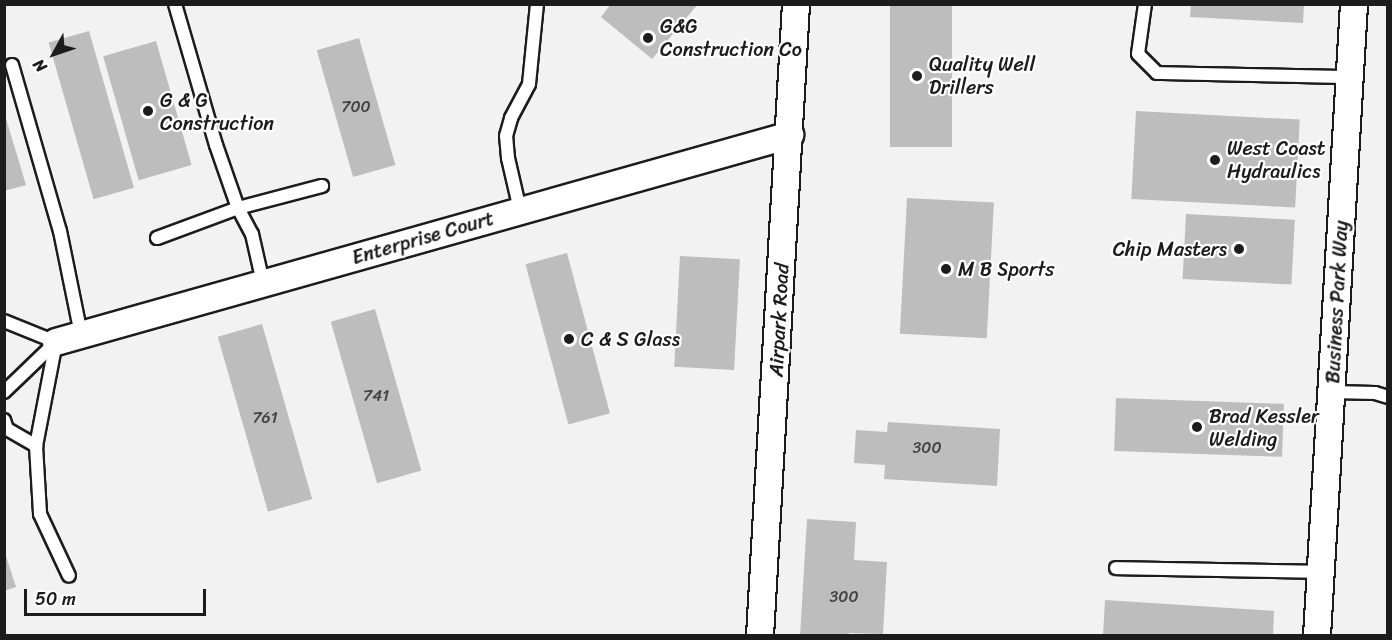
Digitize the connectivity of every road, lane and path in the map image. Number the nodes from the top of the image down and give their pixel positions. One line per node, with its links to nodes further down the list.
1 (176, 4): 10 (lane)
2 (537, 4): 11 (lane)
3 (796, 4): 8 (street, Airpark Road)
4 (1145, 4): 7 (lane)
5 (1354, 4): 7 (street, Business Park Way)
6 (12, 65): 15 (lane)
7 (1349, 77): 18 (street, Business Park Way)
8 (789, 135): 11 (street, Enterprise Court); 25 (street, Airpark Road)
9 (322, 186): 10 (lane)
10 (238, 208): 12 (lane); 13 (lane)
11 (520, 210): 13 (street, Enterprise Court)
12 (157, 238)
13 (263, 283): 15 (street, Enterprise Court)
14 (4, 321): 16 (lane)
15 (81, 334): 16 (street, Enterprise Court)
16 (56, 342): 17 (lane); 21 (lane)
17 (4, 392)
18 (1332, 392): 19 (lane); 23 (street, Business Park Way)
19 (1388, 397)
20 (4, 420): 21 (lane)
21 (36, 446): 24 (lane)
22 (1116, 567): 23 (lane)
23 (1321, 572): 26 (street, Business Park Way)
24 (69, 576)
25 (760, 636)
26 (1317, 636)

